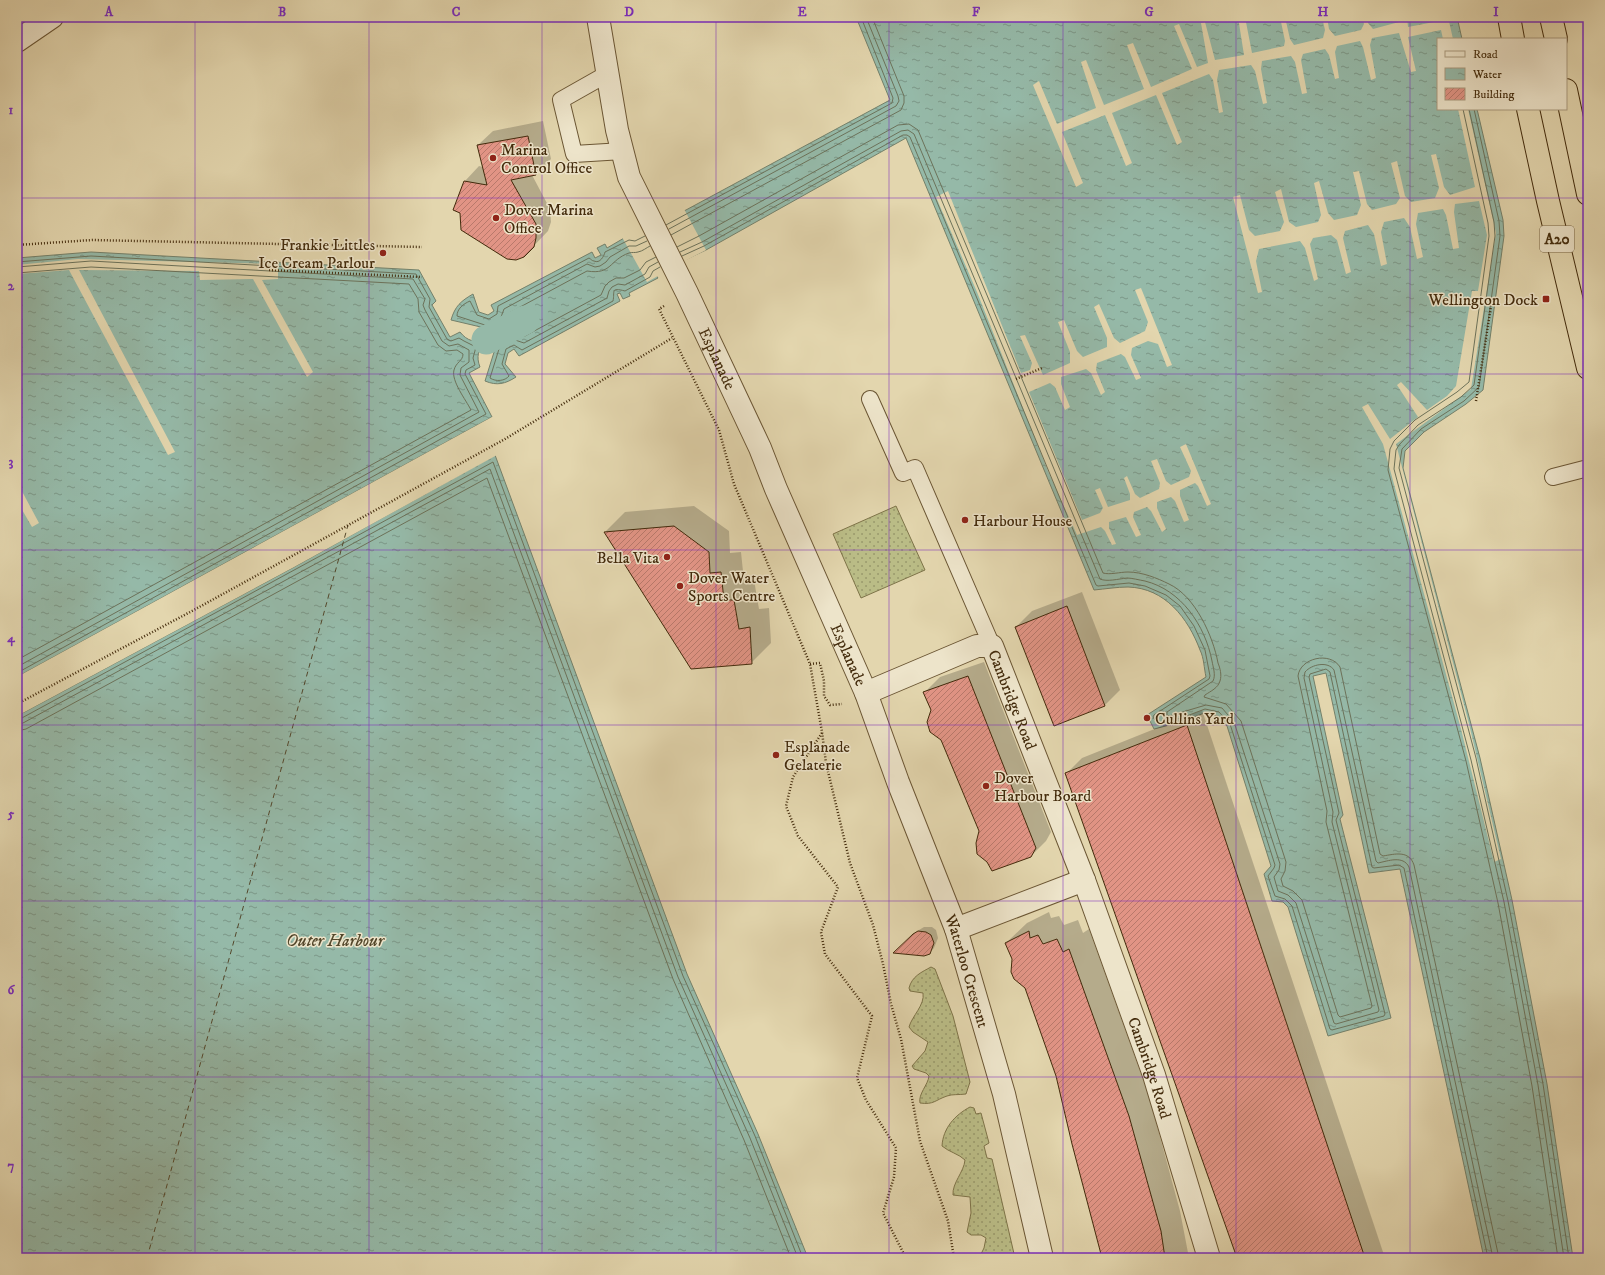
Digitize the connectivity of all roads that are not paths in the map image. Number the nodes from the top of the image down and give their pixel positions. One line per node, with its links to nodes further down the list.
1 (52, 17): 7 (street)
2 (598, 17): 8 (street, Esplanade)
3 (1509, 17): 5 (highway)
4 (1551, 17): 6 (highway)
5 (1513, 38)
6 (1556, 38)
7 (17, 41)
8 (607, 74): 11 (street, Esplanade); 11 (lane)
9 (1567, 94): 12 (highway)
10 (1528, 110): 13 (highway, A20)
11 (623, 151): 18 (street, Esplanade)
12 (1587, 184)
13 (1588, 368)
14 (870, 399): 17 (lane)
15 (1588, 468): 16 (lane)
16 (1553, 477)
17 (992, 646): 18 (street, Cambridge Road); 19 (street, Cambridge Road)
18 (866, 693): 20 (street, Waterloo Crescent)
19 (1084, 880): 20 (street); 22 (street, Cambridge Road)
20 (956, 930): 21 (street, Waterloo Crescent)
21 (1042, 1258)
22 (1209, 1258)

